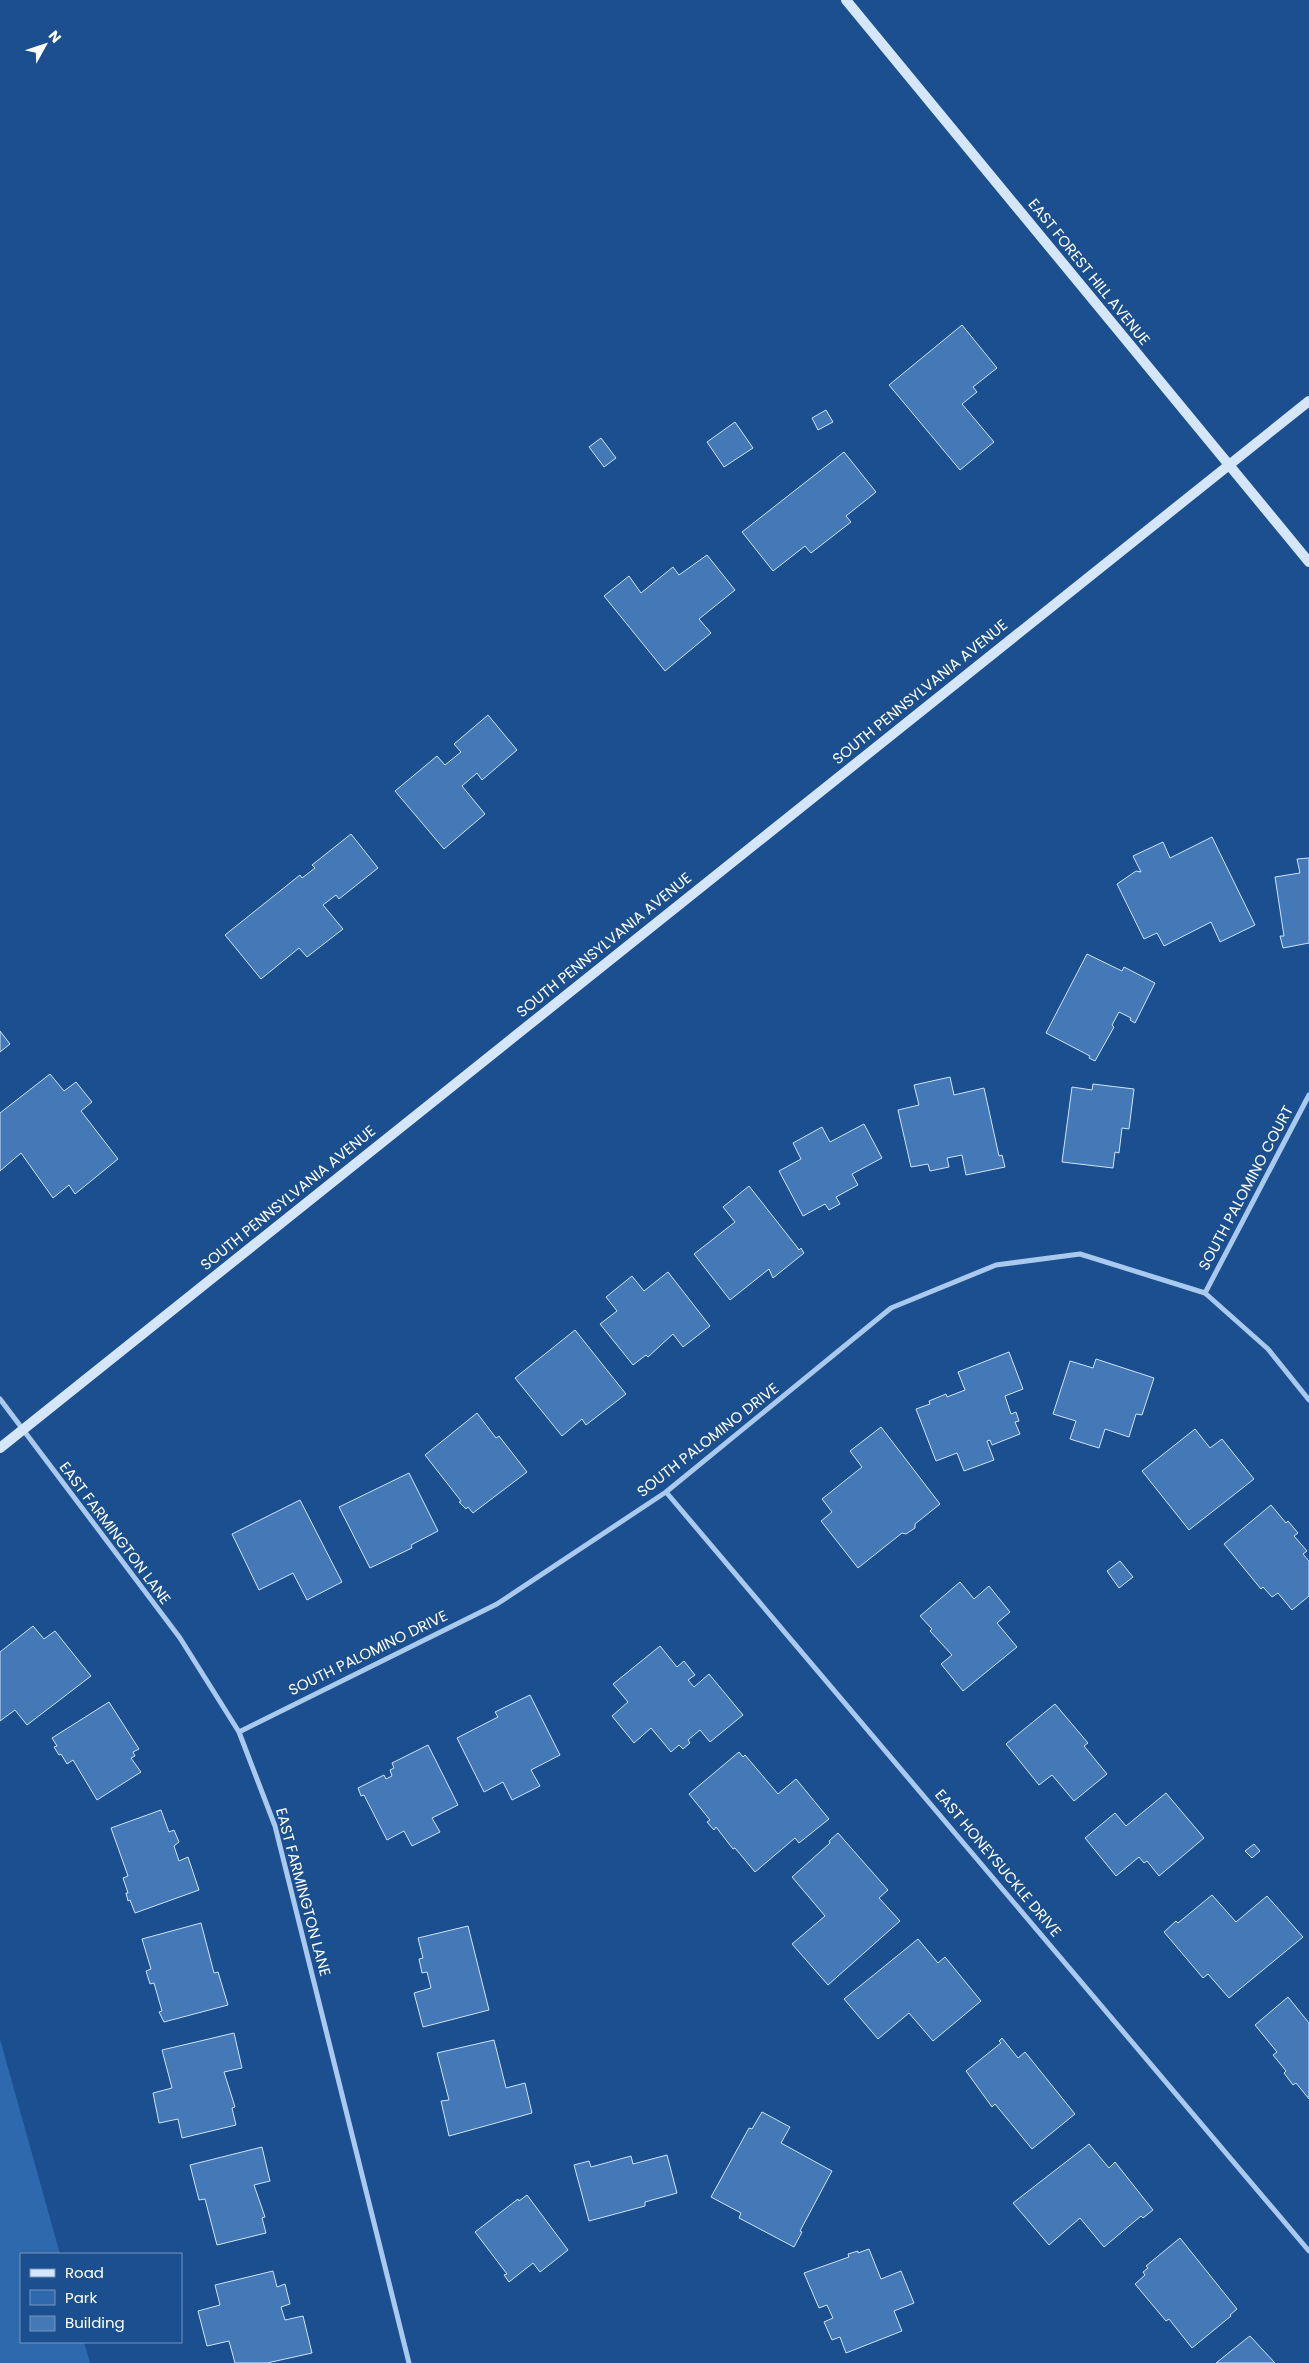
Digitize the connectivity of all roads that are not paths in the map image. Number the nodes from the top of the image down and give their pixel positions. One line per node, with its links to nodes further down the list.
1 (846, 0): 3 (street, EAST FOREST HILL AVENUE)
2 (1309, 401): 3 (street, SOUTH PENNSYLVANIA AVENUE)
3 (1227, 465): 4 (street, EAST FOREST HILL AVENUE); 9 (street, SOUTH PENNSYLVANIA AVENUE)
4 (1309, 562)
5 (1309, 1095): 6 (street, SOUTH PALOMINO COURT)
6 (1205, 1293): 8 (street); 11 (street, SOUTH PALOMINO DRIVE)
7 (0, 1399): 9 (street, EAST FARMINGTON LANE)
8 (1309, 1400)
9 (22, 1431): 10 (street, SOUTH PENNSYLVANIA AVENUE); 12 (street, EAST FARMINGTON LANE)
10 (0, 1448)
11 (666, 1492): 12 (street, SOUTH PALOMINO DRIVE); 13 (street, EAST HONEYSUCKLE DRIVE)
12 (239, 1732): 14 (street, EAST FARMINGTON LANE)
13 (1309, 2251)
14 (409, 2363)

